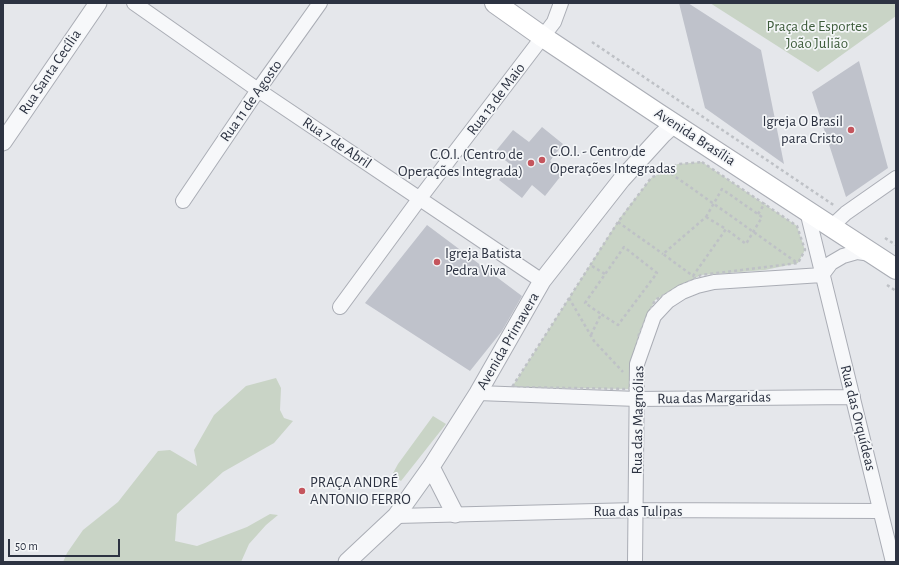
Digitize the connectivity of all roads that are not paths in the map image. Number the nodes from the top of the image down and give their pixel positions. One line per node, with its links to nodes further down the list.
1 (98, 3): 9 (street, Rua Santa Cecília)
2 (134, 3): 7 (street, Rua 7 de Abril)
3 (320, 3): 7 (street, Rua 11 de Agosto)
4 (495, 3): 6 (main road, Avenida Brasília)
5 (561, 3): 6 (street, Rua 13 de Maio)
6 (543, 37): 8 (main road, Avenida Brasília); 11 (street, Rua 13 de Maio)
7 (258, 90): 11 (street, Rua 7 de Abril); 12 (street, Rua 11 de Agosto)
8 (674, 124): 13 (main road, Avenida Brasília); 18 (street, Avenida Primavera)
9 (3, 142)
10 (896, 178): 14 (street)
11 (420, 198): 18 (street, Rua 7 de Abril); 19 (street, Rua 13 de Maio)
12 (183, 201)
13 (807, 211): 14 (main road, Avenida Brasília); 17 (street, Rua das Orquídeas)
14 (831, 227): 15 (main road, Avenida Brasília)
15 (874, 255): 16 (main road, Avenida Brasília); 17 (street)
16 (896, 269)
17 (822, 275): 21 (street, Rua das Orquídeas); 22 (street, Rua das Magnólias)
18 (542, 281): 20 (street, Avenida Primavera)
19 (340, 307)
20 (478, 393): 22 (street, Rua das Margaridas); 23 (street, Avenida Primavera)
21 (853, 397): 22 (street, Rua das Margaridas); 25 (street, Rua das Orquídeas)
22 (637, 399): 24 (street, Rua das Magnólias)
23 (431, 467): 26 (street); 27 (street, Avenida Primavera)
24 (636, 510): 25 (street, Rua das Tulipas); 26 (street, Rua das Tulipas); 29 (street, Rua das Magnólias)
25 (880, 512): 30 (street, Rua das Orquídeas)
26 (455, 514): 27 (street, Rua das Tulipas)
27 (396, 516): 28 (street, Avenida Primavera)
28 (347, 562)
29 (635, 562)
30 (893, 562)

